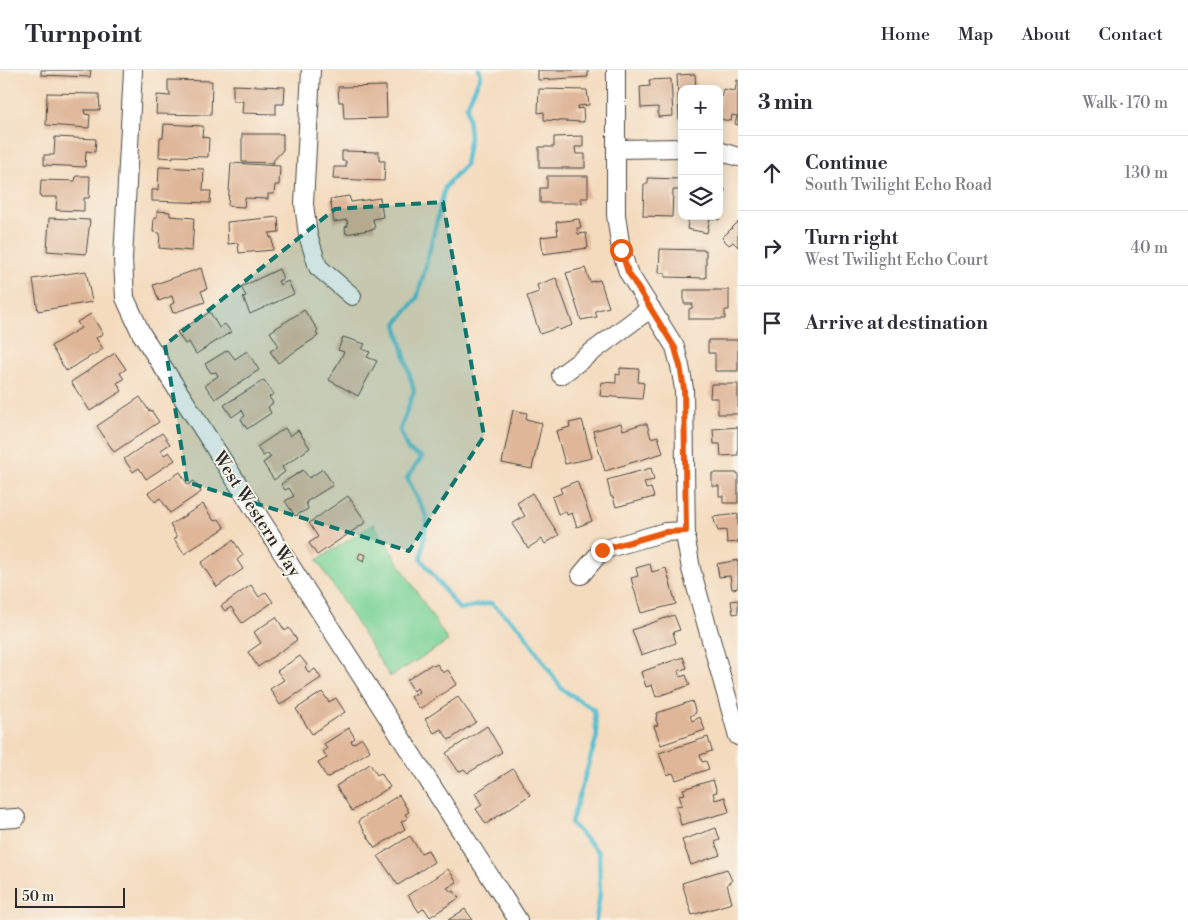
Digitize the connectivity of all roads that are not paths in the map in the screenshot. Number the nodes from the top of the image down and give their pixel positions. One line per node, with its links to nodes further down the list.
1 (133, 70): 14 (street, West Western Way)
2 (311, 70): 8 (street)
3 (616, 70): 5 (street)
4 (678, 148): 5 (street)
5 (616, 150): 9 (street)
6 (723, 152): 7 (street)
7 (738, 156)
8 (352, 296)
9 (651, 308): 10 (street); 11 (street)
10 (561, 374)
11 (686, 531): 12 (street); 13 (street)
12 (581, 575)
13 (738, 736)
14 (518, 920)

